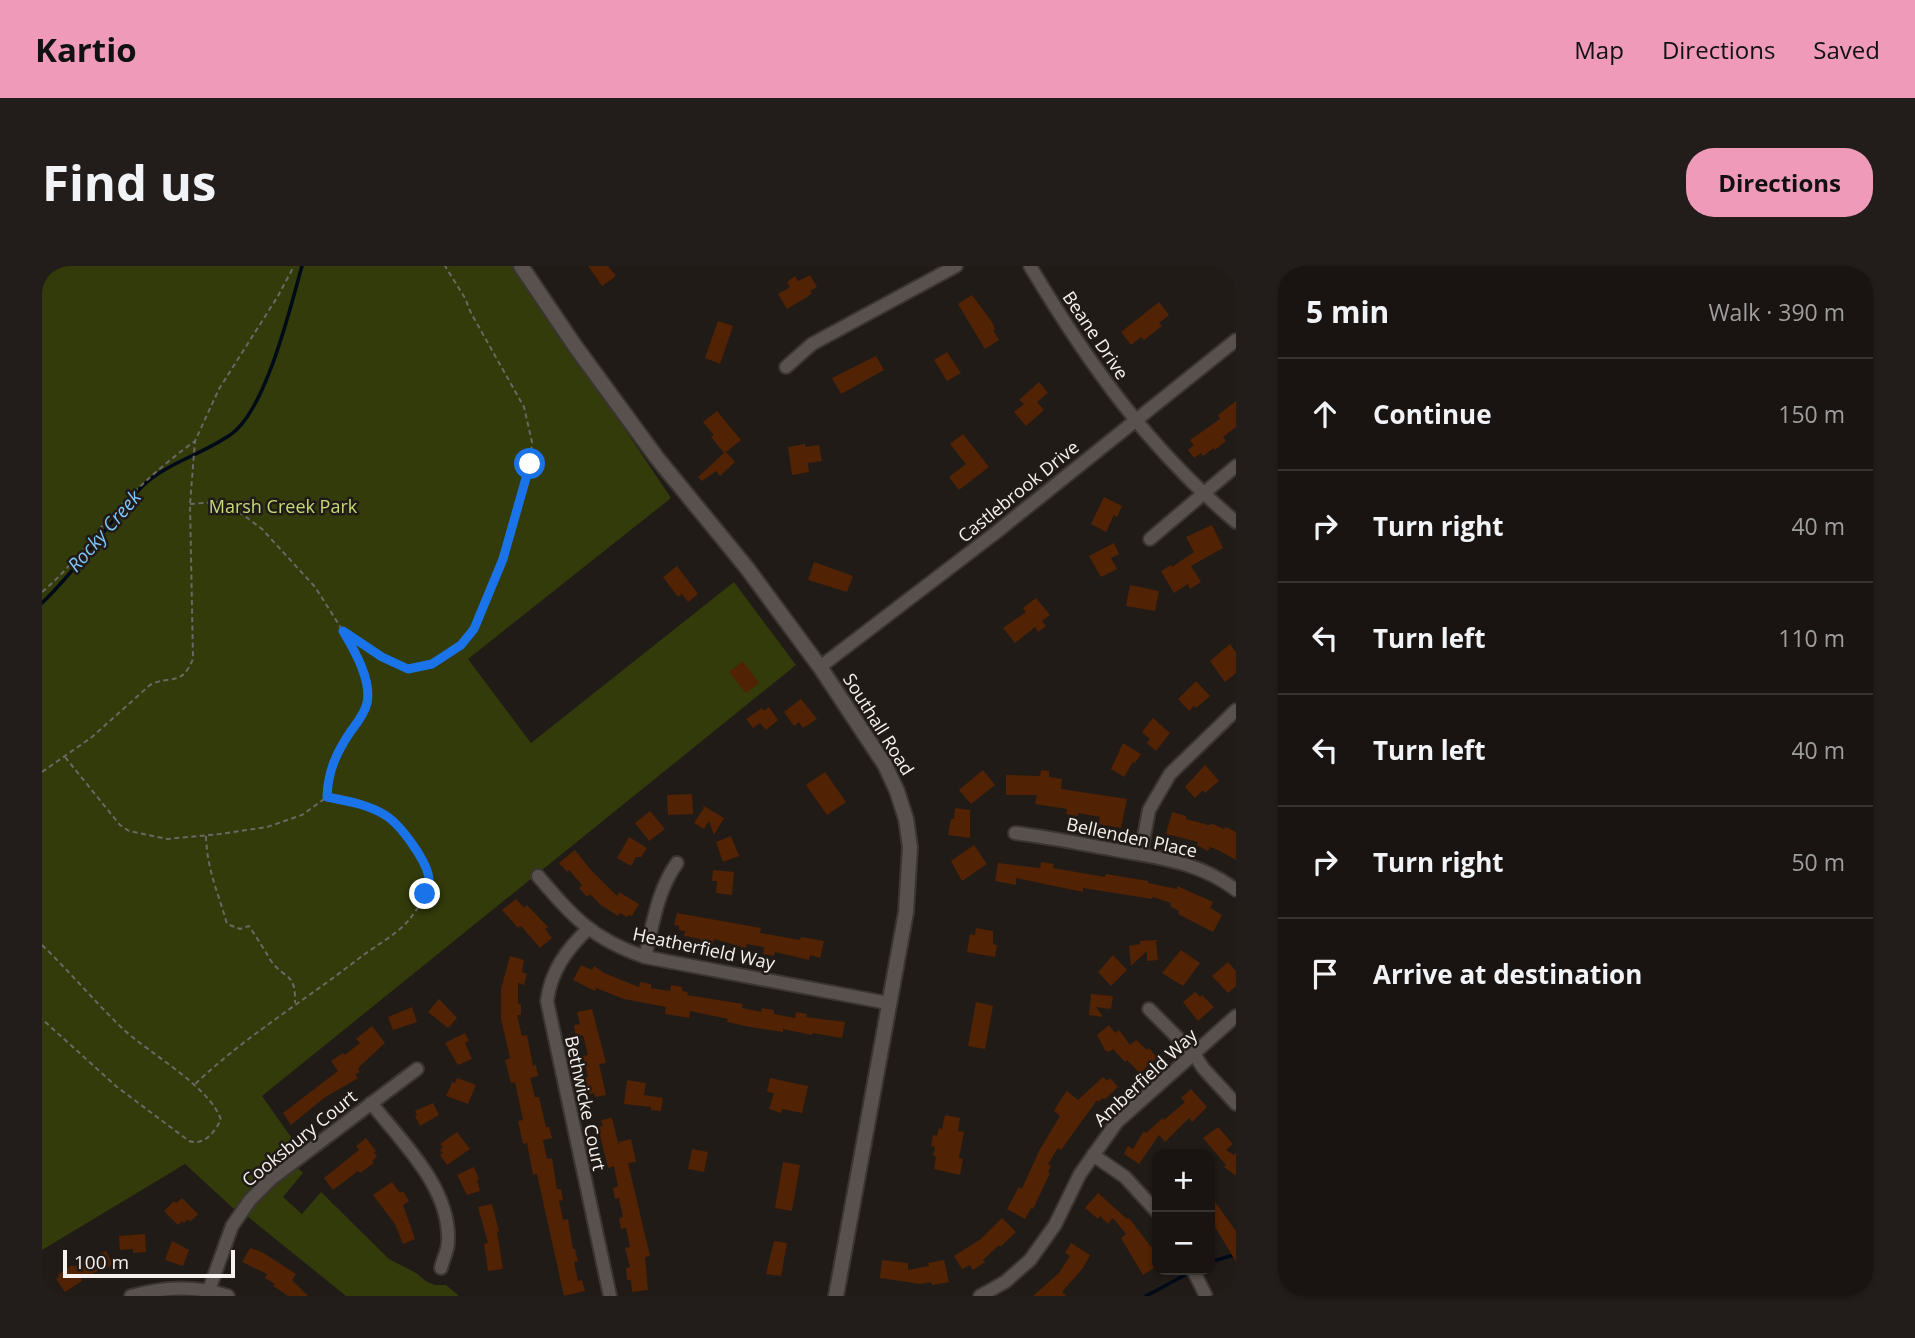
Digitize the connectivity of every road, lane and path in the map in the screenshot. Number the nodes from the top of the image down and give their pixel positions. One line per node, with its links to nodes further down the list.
1 (294, 266): 9 (path)
2 (444, 266): 16 (path)
3 (521, 266): 17 (street, Southall Road)
4 (956, 266): 7 (street)
5 (1030, 266): 8 (street, Beane Drive)
6 (1236, 340): 8 (street, Castlebrook Drive)
7 (786, 367)
8 (1134, 421): 11 (street, Beane Drive); 17 (street, Castlebrook Drive)
9 (195, 441): 12 (path); 15 (path)
10 (1236, 466): 11 (street)
11 (1202, 494): 13 (street, Beane Drive); 14 (street)
12 (190, 504): 16 (path); 19 (path)
13 (1236, 522)
14 (1150, 539)
15 (42, 592)
16 (343, 631): 21 (path)
17 (820, 667): 32 (street, Southall Road)
18 (1236, 710): 24 (street)
19 (65, 757): 20 (path); 23 (path)
20 (42, 772)
21 (327, 797): 23 (path); 31 (path)
22 (1015, 833): 24 (street, Bellenden Place)
23 (206, 835): 31 (path)
24 (1141, 853): 27 (street, Bellenden Place)
25 (677, 863): 30 (street)
26 (538, 876): 28 (street, Heatherfield Way)
27 (1236, 890)
28 (587, 929): 30 (street, Heatherfield Way); 48 (street, Bethwicke Court)
29 (42, 945): 38 (path)
30 (645, 957): 32 (street, Heatherfield Way)
31 (295, 1003): 38 (path)
32 (888, 1003): 49 (street, Southall Road)
33 (1149, 1009): 36 (street)
34 (1236, 1016): 36 (street, Amberfield Way)
35 (42, 1019): 38 (path)
36 (1194, 1054): 40 (street); 41 (street, Amberfield Way)
37 (417, 1069): 39 (street, Cooksbury Court)
38 (193, 1086)
39 (371, 1103): 43 (street); 45 (street, Cooksbury Court)
40 (1236, 1104)
41 (1093, 1155): 42 (street); 50 (street, Amberfield Way)
42 (1152, 1207)
43 (441, 1268)
44 (1196, 1275): 51 (street)
45 (209, 1290): 46 (street); 47 (street)
46 (131, 1296)
47 (228, 1296)
48 (610, 1296)
49 (836, 1296)
50 (980, 1296)
51 (1206, 1296)

